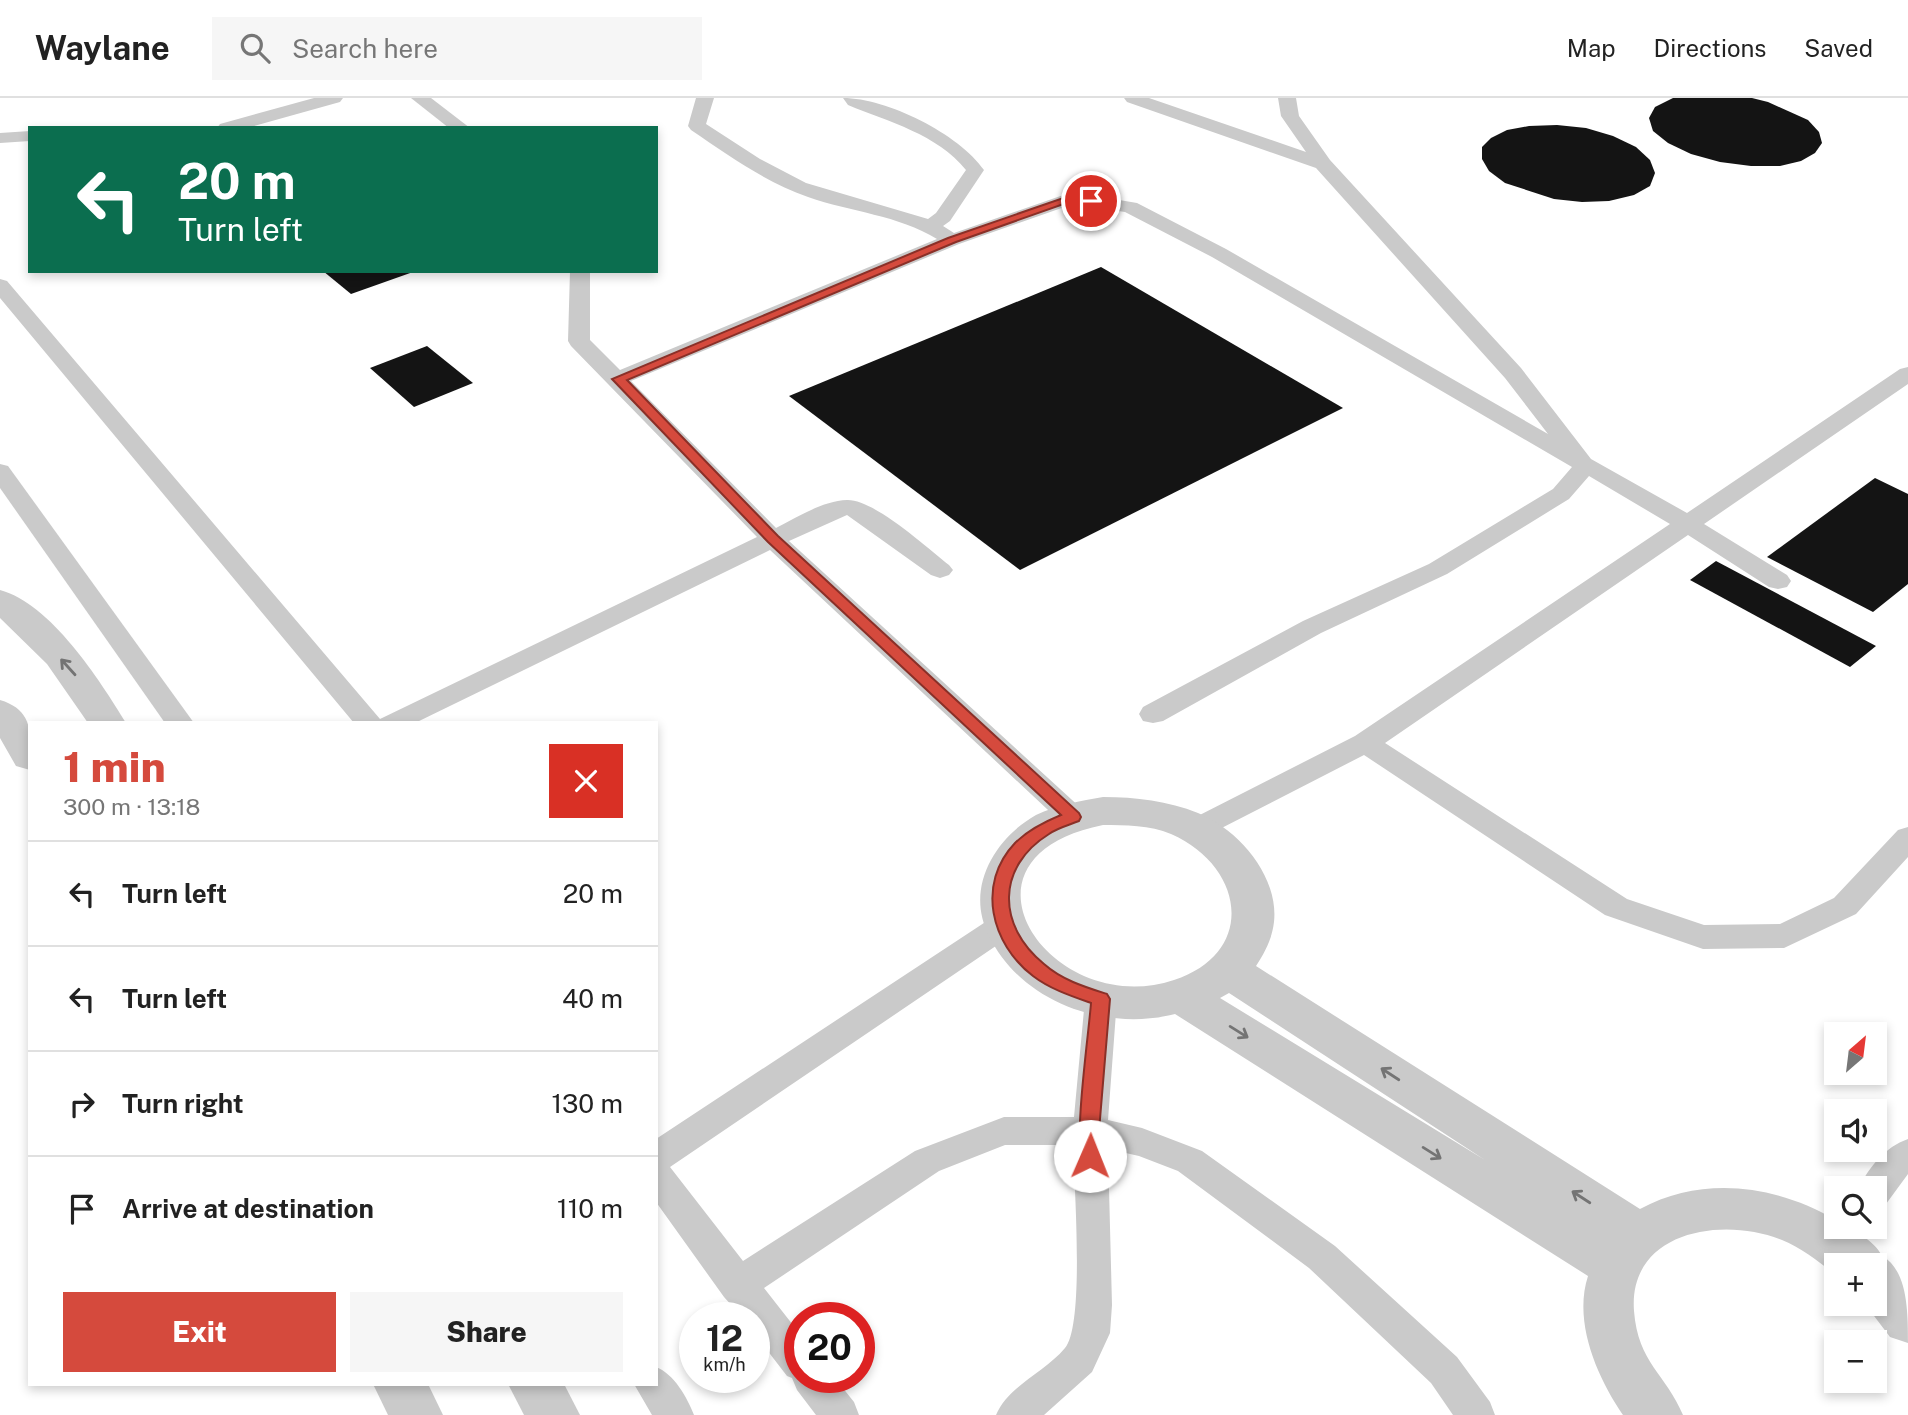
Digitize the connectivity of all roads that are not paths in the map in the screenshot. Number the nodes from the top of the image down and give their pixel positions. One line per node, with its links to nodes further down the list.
1 (334, 98): 7 (lane)
2 (420, 98): 8 (lane)
3 (705, 98): 12 (lane)
4 (852, 98): 12 (lane)
5 (1133, 98): 11 (lane)
6 (1287, 98): 11 (lane)
7 (233, 126)
8 (458, 126)
9 (28, 136): 10 (lane)
10 (0, 138)
11 (1323, 164): 18 (lane)
12 (930, 227): 13 (lane)
13 (952, 240): 17 (lane); 19 (lane)
14 (580, 273): 17 (lane)
15 (0, 285): 31 (lane)
16 (1908, 374): 22 (lane)
17 (618, 379): 23 (lane)
18 (1525, 388): 19 (lane); 20 (lane)
19 (1469, 398): 20 (lane)
20 (1585, 466): 22 (lane); 28 (lane)
21 (0, 471): 30 (lane)
22 (1686, 523): 25 (lane); 33 (lane)
23 (773, 539): 24 (lane); 32 (lane); 35 (lane)
24 (940, 569)
25 (1778, 581)
26 (0, 601): 29 (street, one-way to 26)
27 (0, 713): 34 (street)
28 (1153, 714)
29 (106, 721)
30 (179, 721)
31 (367, 721)
32 (395, 721)
33 (1365, 743): 36 (lane); 37 (lane)
34 (28, 754)
35 (1073, 817): 36 (street); 38 (street)
36 (1195, 829): 39 (street)
37 (1908, 838)
38 (1003, 925): 41 (street); 44 (lane)
39 (1228, 971): 40 (street); 48 (street, one-way to 39)
40 (1181, 996): 41 (street); 48 (street, one-way to 48)
41 (1101, 999): 42 (lane)
42 (1090, 1131): 49 (lane); 61 (lane); 62 (lane)
43 (1908, 1154): 45 (lane)
44 (658, 1157)
45 (1886, 1176)
46 (658, 1178): 49 (lane)
47 (1849, 1246): 48 (street)
48 (1627, 1250): 63 (street)
49 (737, 1285): 52 (lane)
50 (1887, 1293): 51 (street)
51 (1908, 1320)
52 (784, 1344)
53 (400, 1386): 57 (street)
54 (535, 1386): 58 (street)
55 (654, 1386): 59 (lane)
56 (822, 1393): 60 (lane)
57 (417, 1415)
58 (554, 1415)
59 (676, 1415)
60 (839, 1415)
61 (1015, 1415)
62 (1476, 1415)
63 (1657, 1415)

